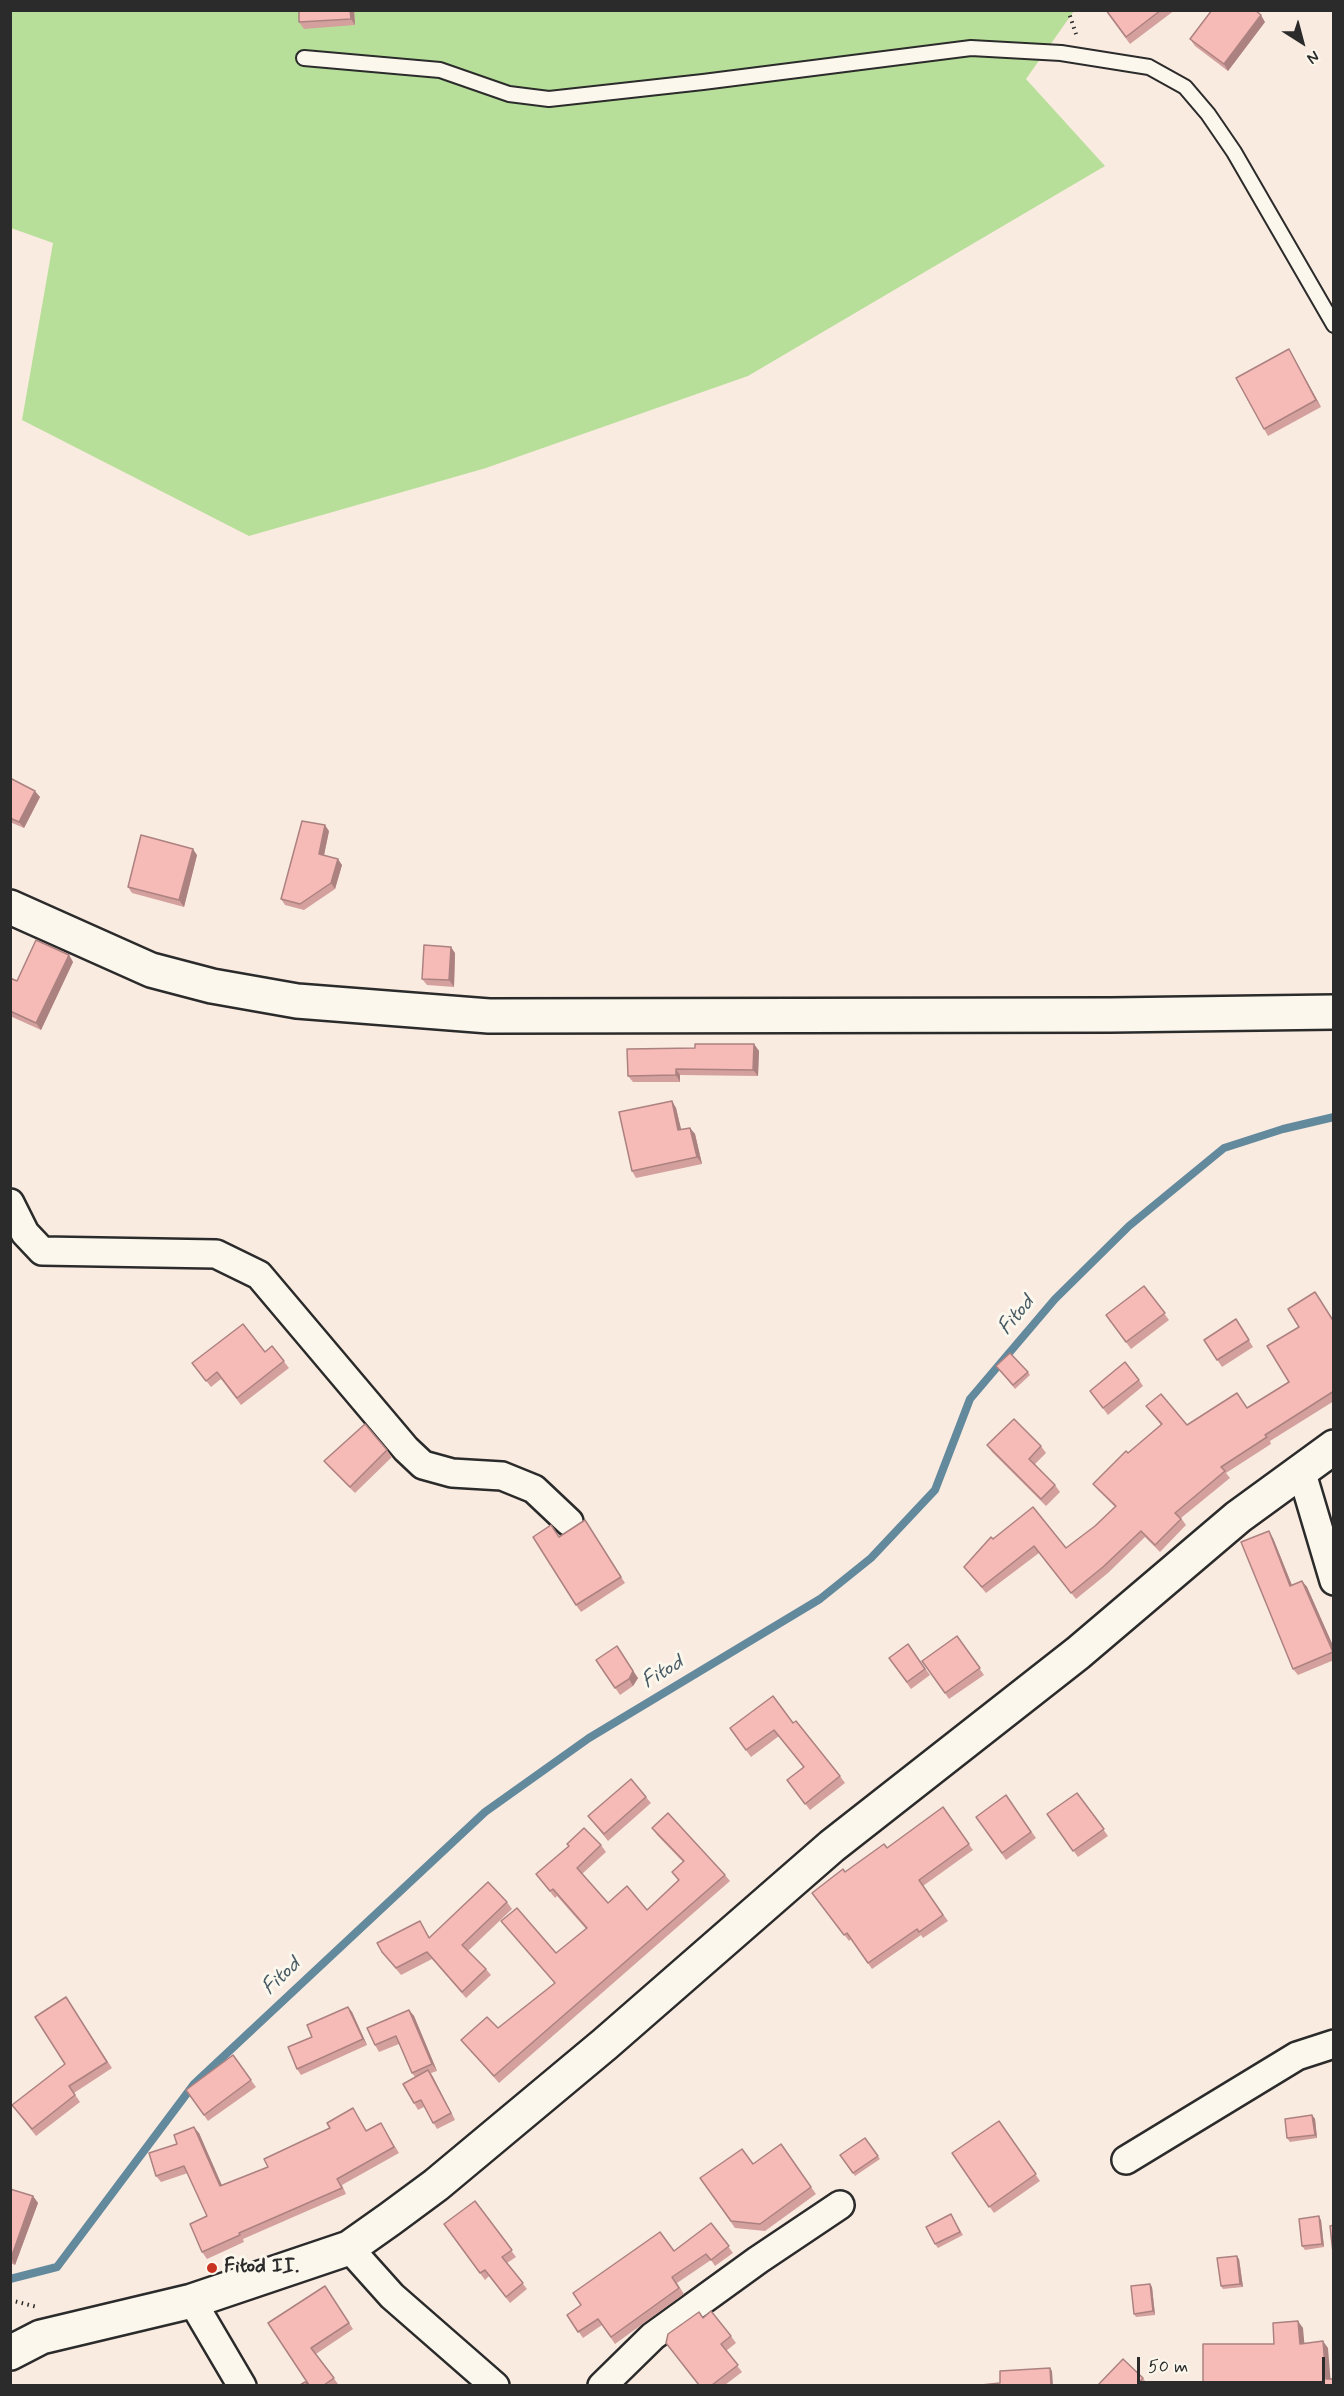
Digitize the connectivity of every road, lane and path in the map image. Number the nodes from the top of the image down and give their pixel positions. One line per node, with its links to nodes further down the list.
1 (304, 58): 2 (lane)
2 (1334, 325)
3 (10, 907): 4 (street)
4 (1334, 1012)
5 (10, 1203): 8 (street)
6 (1334, 1447): 7 (street)
7 (1301, 1470): 9 (street); 13 (street)
8 (569, 1522)
9 (1334, 1581)
10 (1334, 2044): 11 (street)
11 (1126, 2160)
12 (840, 2205): 18 (street)
13 (349, 2248): 14 (street); 17 (street)
14 (192, 2301): 15 (street); 16 (street)
15 (10, 2353)
16 (242, 2385)
17 (495, 2385)
18 (602, 2385)

